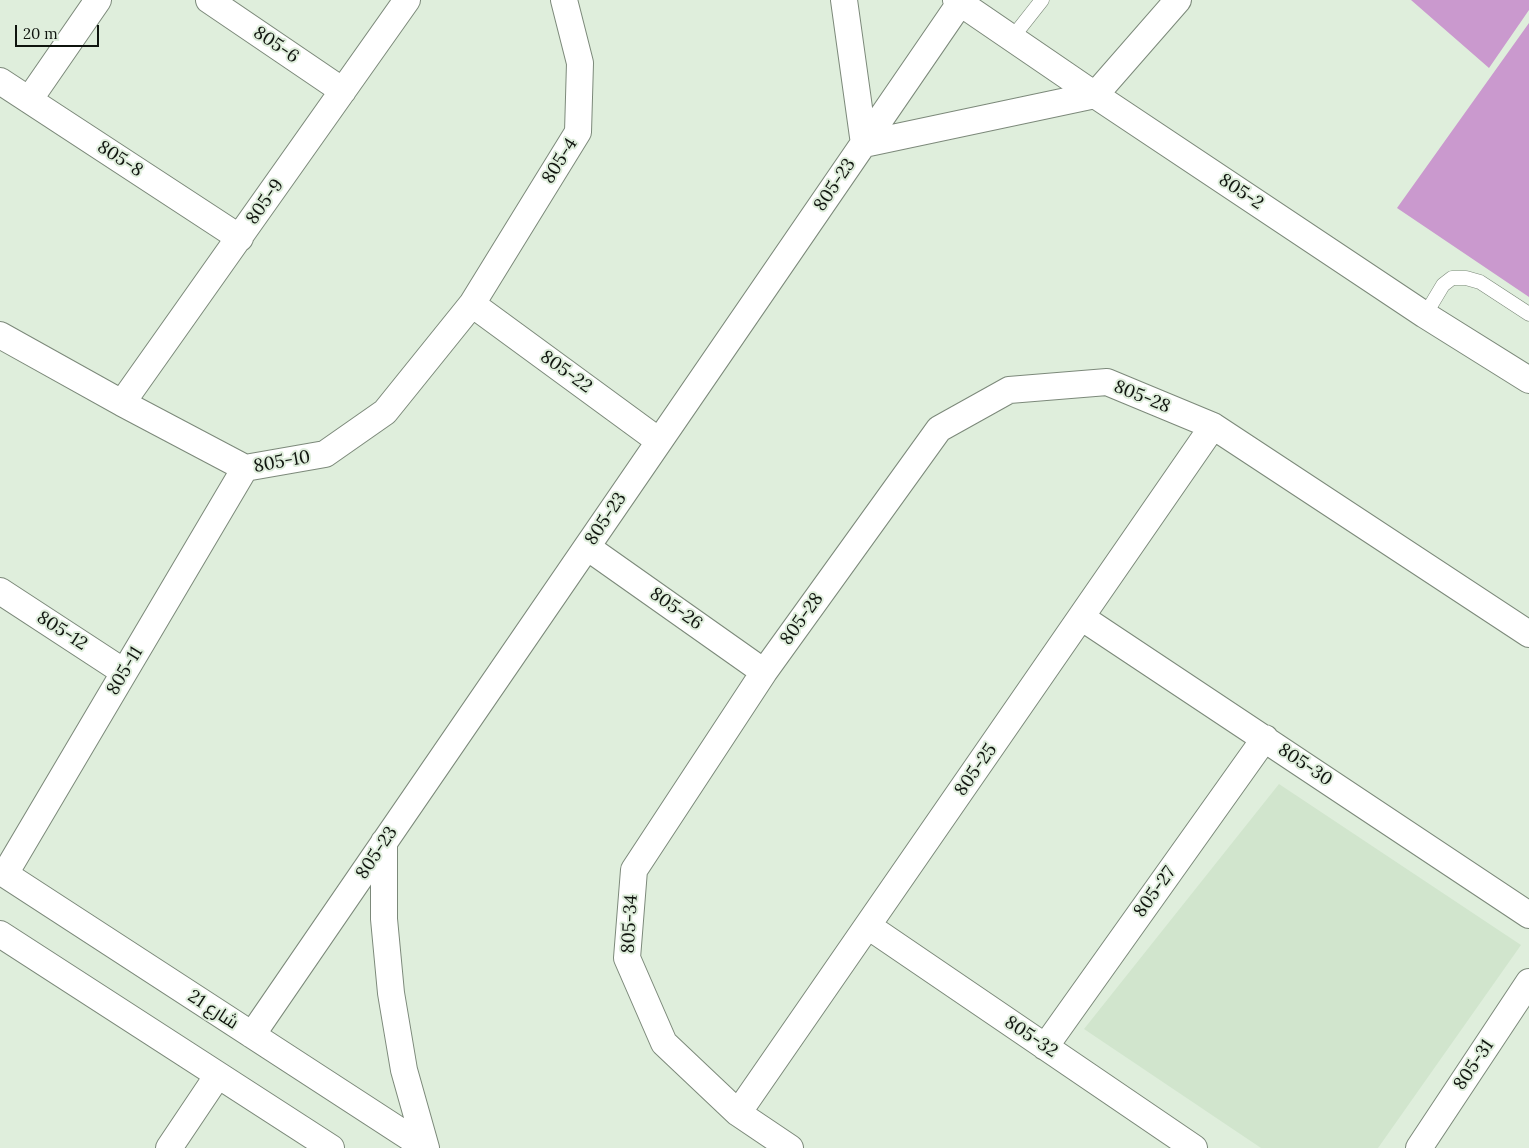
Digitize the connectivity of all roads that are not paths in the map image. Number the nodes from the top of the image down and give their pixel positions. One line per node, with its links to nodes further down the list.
1 (98, 0): 13 (street)
2 (209, 0): 11 (street, 805-6)
3 (407, 0): 11 (street, 805-9)
4 (564, 0): 16 (street, 805-4)
5 (844, 0): 14 (street)
6 (1042, 0): 9 (lane)
7 (1178, 0): 12 (street)
8 (958, 1): 9 (street, 805-2); 14 (street, 805-23)
9 (1012, 38): 12 (street, 805-2)
10 (0, 81): 13 (street, 805-8)
11 (343, 91): 15 (street, 805-9)
12 (1095, 95): 14 (street); 18 (street, 805-2)
13 (29, 100): 15 (street, 805-8)
14 (864, 144): 23 (street, 805-23)
15 (240, 238): 21 (street, 805-9)
16 (472, 304): 23 (street, 805-22); 24 (street, 805-10)
17 (1529, 314): 18 (lane)
18 (1425, 315): 20 (street, 805-2)
19 (0, 335): 21 (street, 805-10)
20 (1529, 380)
21 (122, 403): 24 (street, 805-10)
22 (1213, 426): 27 (street, 805-25); 28 (street, 805-28); 30 (street, 805-28)
23 (659, 441): 25 (street, 805-23)
24 (245, 468): 29 (street, 805-11)
25 (587, 547): 30 (street, 805-26); 32 (street, 805-23)
26 (0, 591): 29 (street, 805-12)
27 (1081, 616): 31 (street, 805-30); 35 (street, 805-25)
28 (1529, 634)
29 (124, 672): 33 (street, 805-11)
30 (764, 672): 41 (street, 805-34)
31 (1265, 738): 34 (street, 805-30); 39 (street, 805-27)
32 (384, 842): 38 (street, 805-23); 44 (street)
33 (2, 872): 38 (street, شارع 21)
34 (1529, 915)
35 (868, 926): 39 (street, 805-32); 41 (street, 805-25)
36 (0, 934): 40 (street)
37 (1529, 982): 47 (street, 805-31)
38 (252, 1035): 44 (street, شارع 21)
39 (1044, 1046): 46 (street, 805-32)
40 (218, 1075): 42 (street); 43 (street)
41 (738, 1113): 45 (street, 805-34)
42 (169, 1148)
43 (331, 1148)
44 (426, 1148)
45 (790, 1148)
46 (1194, 1148)
47 (1419, 1148)

